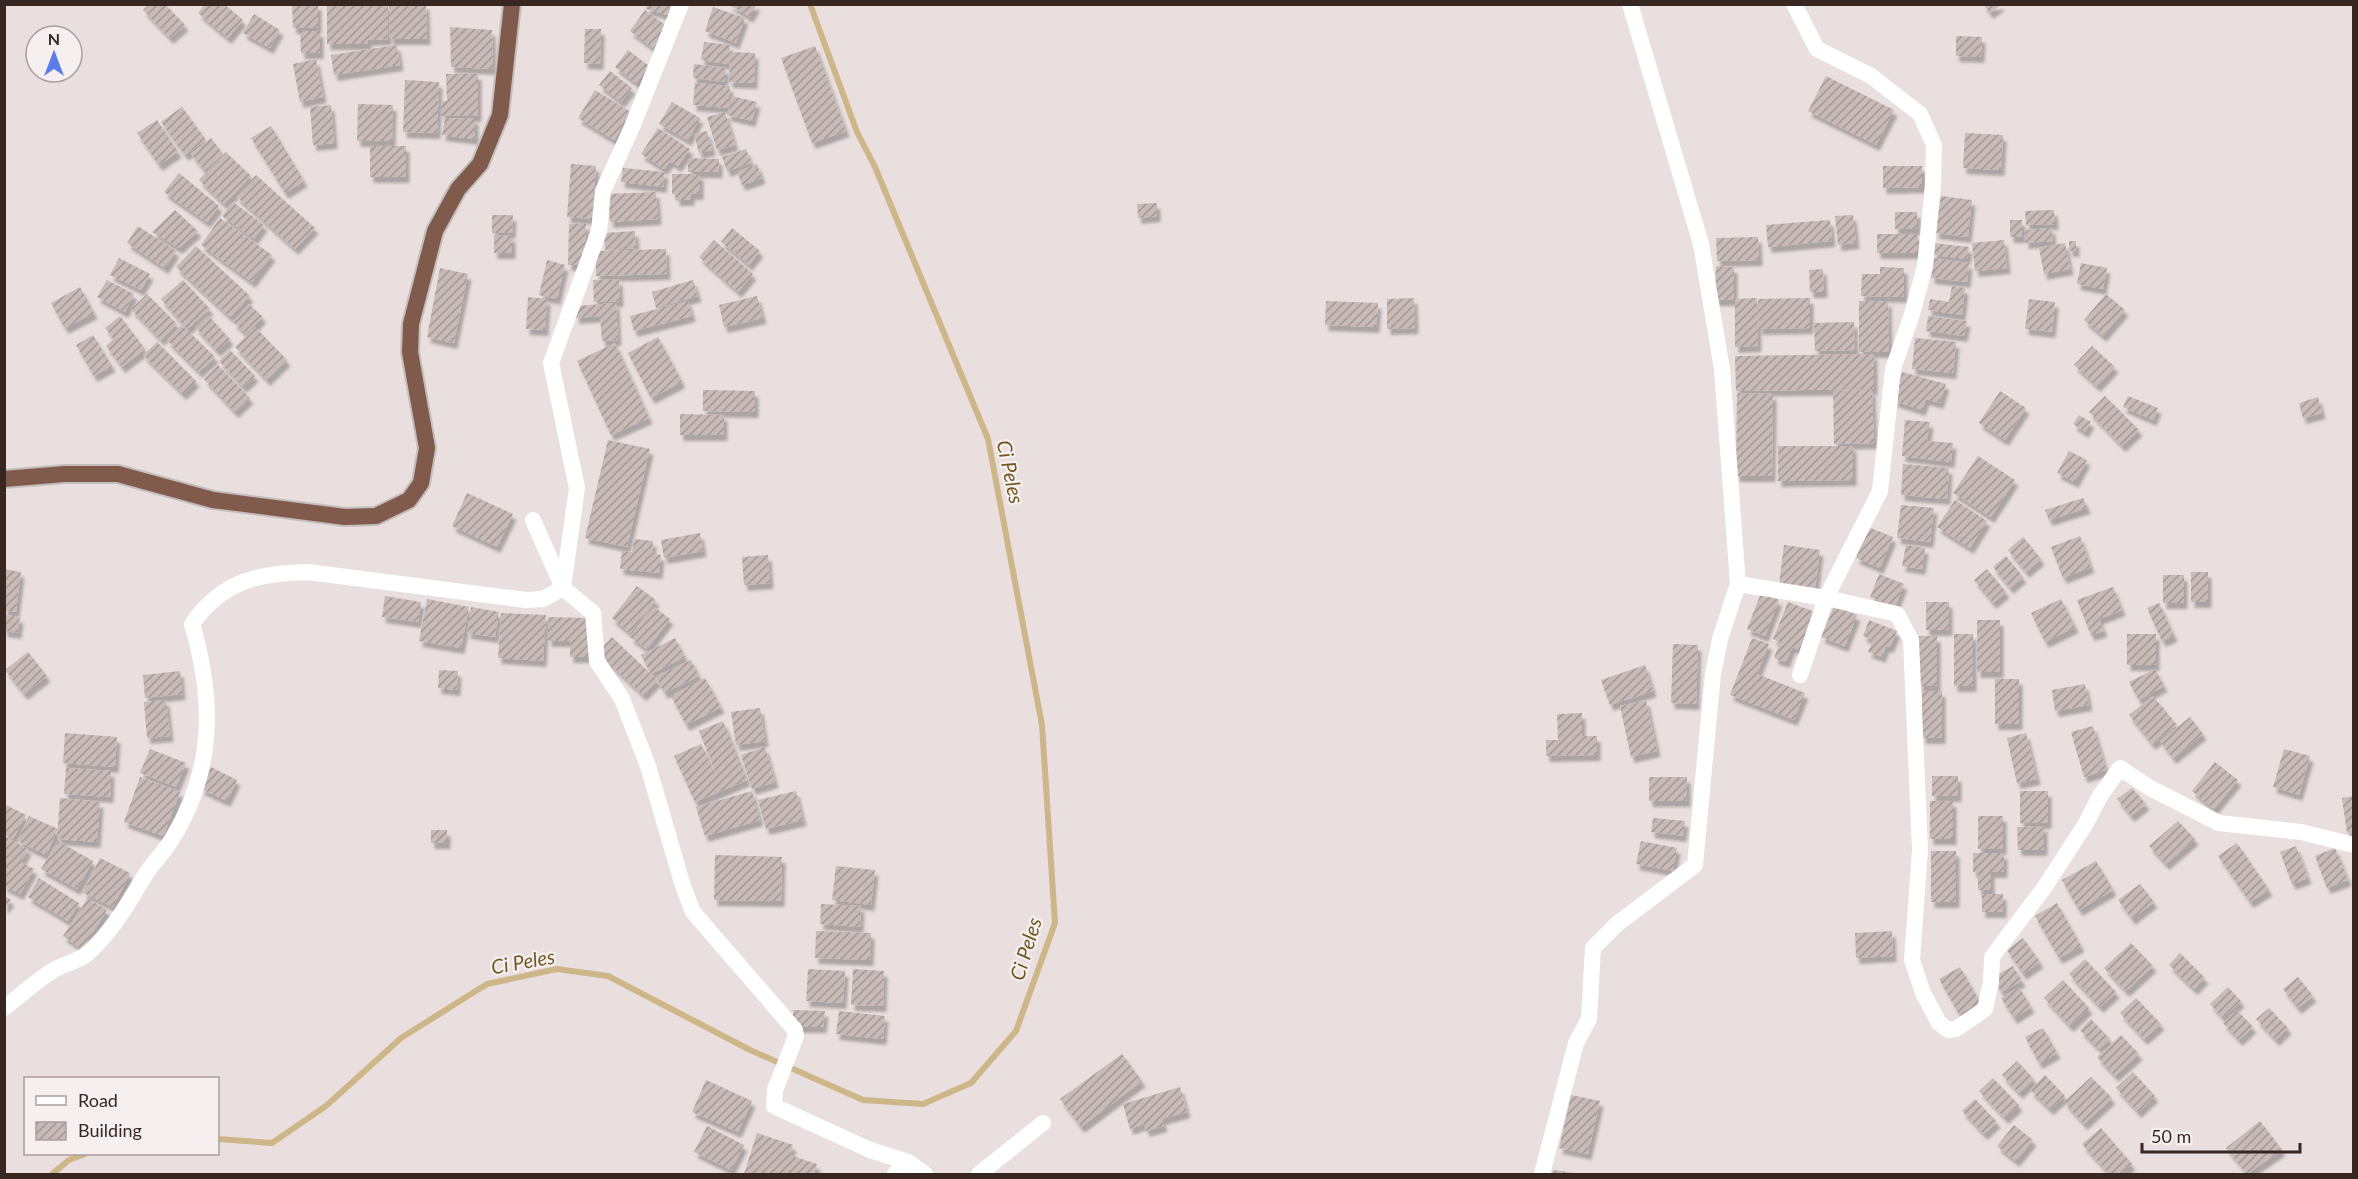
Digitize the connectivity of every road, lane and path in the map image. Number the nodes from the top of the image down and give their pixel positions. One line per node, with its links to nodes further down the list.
1 (512, 4): 5 (highway)
2 (681, 4): 8 (street)
3 (1630, 4): 7 (street)
4 (1794, 4): 9 (street)
5 (5, 479)
6 (533, 520): 8 (street)
7 (1738, 584): 9 (street); 18 (street)
8 (563, 588): 12 (street); 14 (street)
9 (1826, 598): 10 (street); 11 (street)
10 (1800, 675)
11 (2354, 845)
12 (4, 1008)
13 (1043, 1123): 17 (street)
14 (908, 1162): 15 (street); 16 (street)
15 (895, 1174)
16 (925, 1174)
17 (979, 1174)
18 (1542, 1174)

